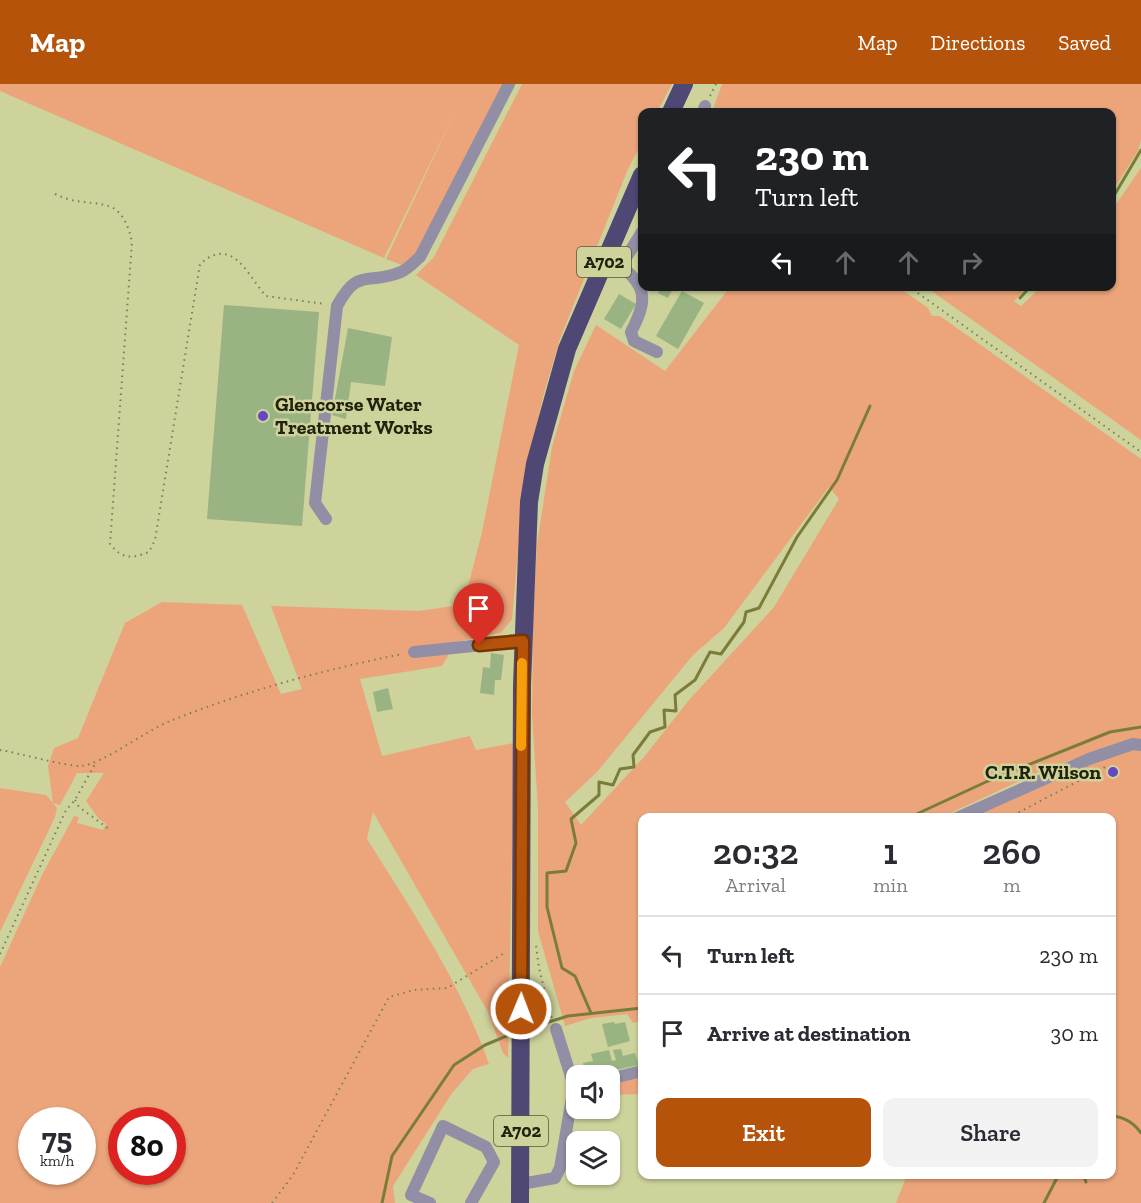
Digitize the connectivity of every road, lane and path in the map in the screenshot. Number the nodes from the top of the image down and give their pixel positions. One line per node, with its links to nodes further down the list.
1 (509, 84): 11 (lane)
2 (684, 84): 3 (highway)
3 (673, 108)
4 (638, 187): 7 (highway, A702)
5 (55, 194): 11 (path)
6 (638, 236): 7 (lane)
7 (614, 262): 8 (lane); 15 (highway, A702)
8 (638, 285)
9 (641, 291): 12 (lane)
10 (915, 291): 13 (path)
11 (337, 306): 14 (lane)
12 (657, 352)
13 (1141, 452)
14 (326, 519)
15 (523, 641): 16 (lane); 25 (highway, A702)
16 (414, 652): 19 (path)
17 (1141, 745): 22 (lane)
18 (0, 750): 19 (path)
19 (96, 762): 21 (path)
20 (1111, 763): 23 (path)
21 (75, 800): 24 (path); 26 (path)
22 (968, 813)
23 (1017, 813)
24 (109, 829)
25 (522, 933): 27 (path); 33 (highway, A702); 34 (path)
26 (0, 954)
27 (549, 1009)
28 (556, 1029): 29 (lane)
29 (568, 1065)
30 (638, 1072): 31 (lane)
31 (620, 1076)
32 (569, 1119): 33 (lane)
33 (521, 1184): 37 (highway, A702)
34 (272, 1203)
35 (430, 1203): 36 (lane)
36 (471, 1203)
37 (520, 1203)

